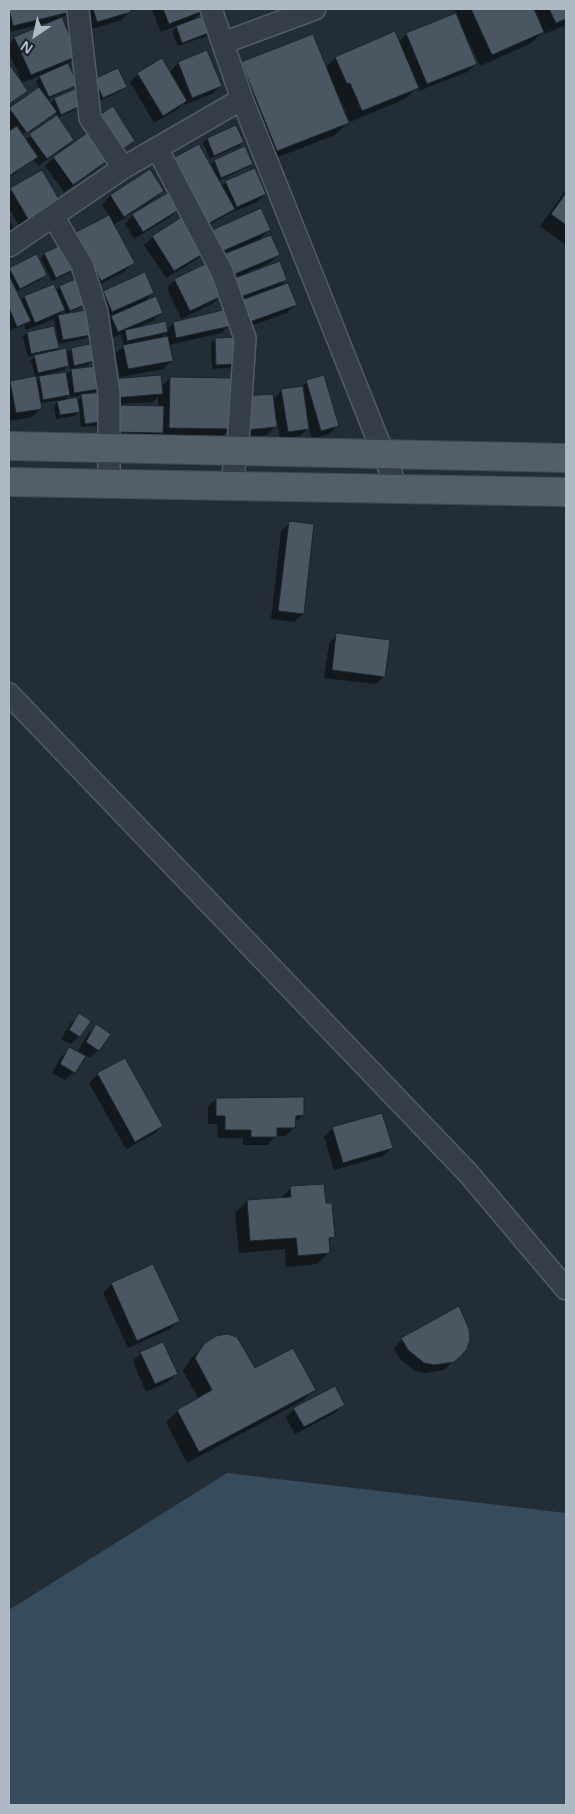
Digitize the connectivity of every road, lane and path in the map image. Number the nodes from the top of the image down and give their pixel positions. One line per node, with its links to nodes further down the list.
1 (78, 9): 7 (street)
2 (211, 9): 4 (street)
3 (315, 9): 4 (street)
4 (223, 43): 5 (street)
5 (242, 99): 6 (street); 13 (street)
6 (158, 148): 7 (street); 12 (street)
7 (123, 168): 8 (street)
8 (53, 216): 9 (street); 11 (street)
9 (9, 246)
10 (9, 446): 11 (main road)
11 (109, 448): 12 (main road); 16 (street)
12 (237, 451): 13 (main road); 17 (street)
13 (383, 455): 14 (main road); 18 (street)
14 (566, 458)
15 (9, 482): 16 (main road)
16 (109, 484): 17 (main road)
17 (231, 486): 18 (main road)
18 (397, 488): 19 (main road)
19 (566, 492)
20 (9, 694): 21 (street)
21 (566, 1289)

